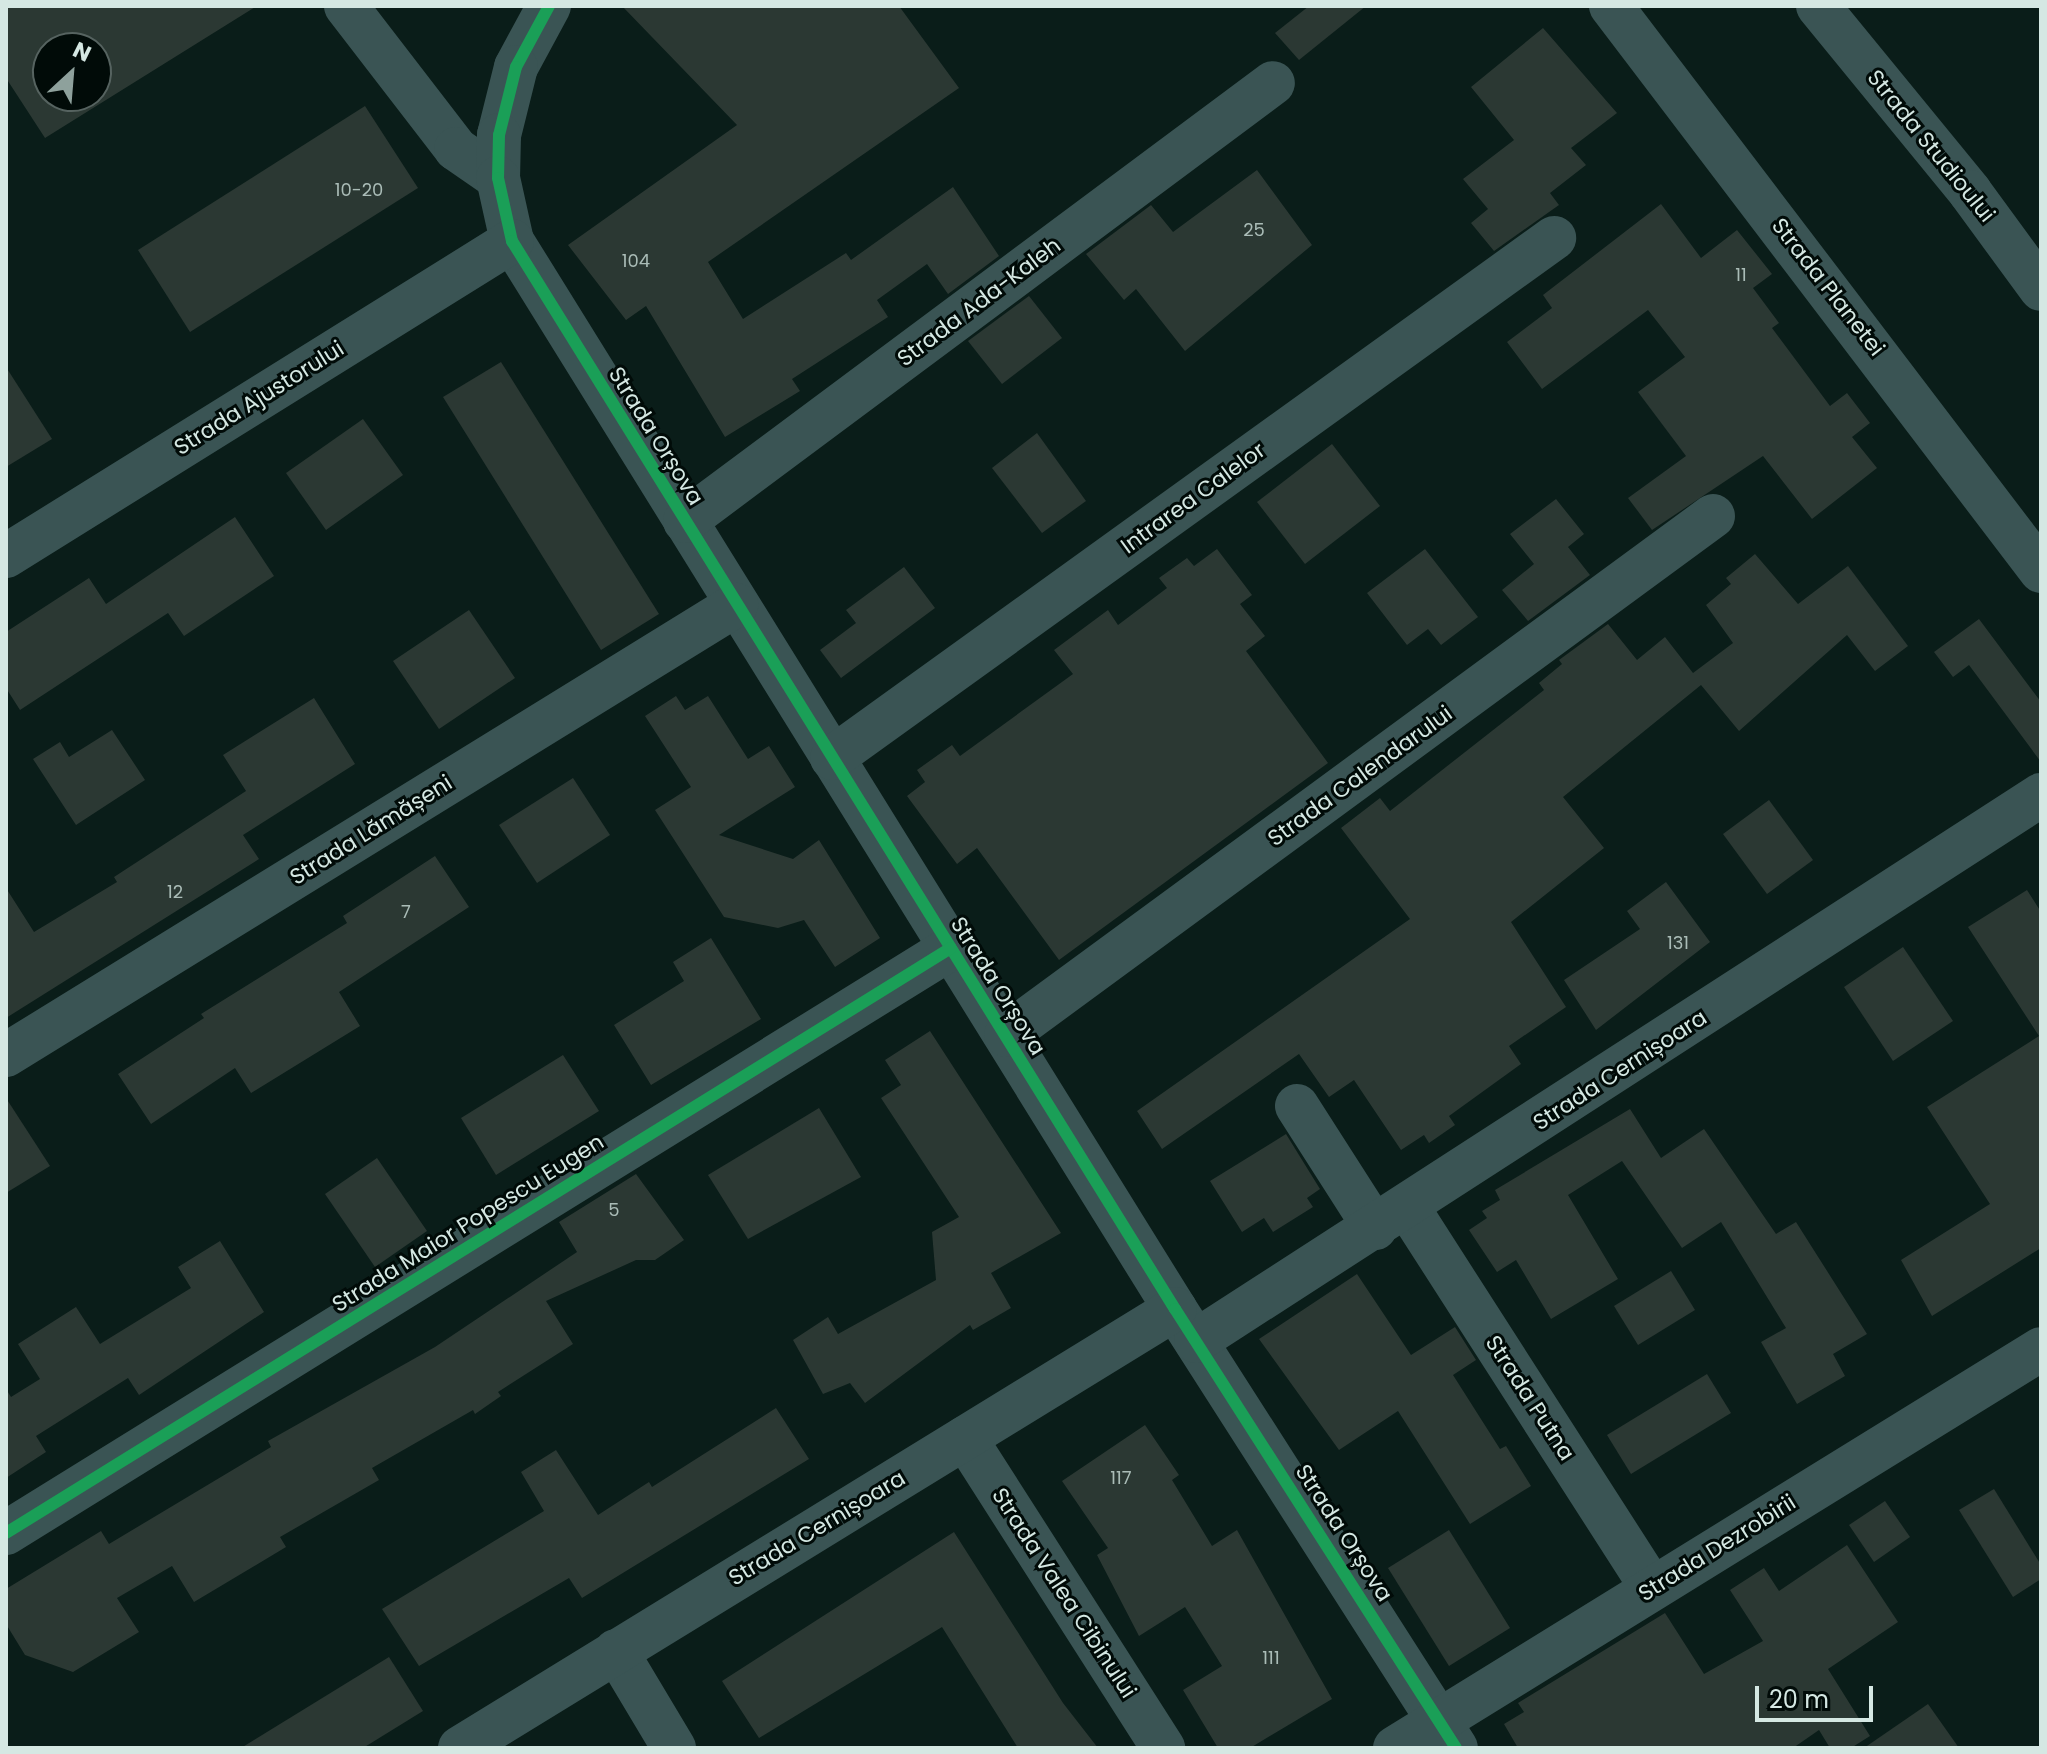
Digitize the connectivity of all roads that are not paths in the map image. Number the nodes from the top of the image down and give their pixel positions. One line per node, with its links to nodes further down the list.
1 (346, 6): 6 (street)
2 (549, 6): 6 (street, Strada Orșova)
3 (1611, 6): 13 (street, Strada Planetei)
4 (1818, 6): 9 (street, Strada Studioului)
5 (1273, 83): 11 (street, Strada Ada-Kaleh)
6 (498, 178): 8 (street, Strada Orșova)
7 (1554, 238): 15 (street, Intrarea Calelor)
8 (512, 241): 11 (street, Strada Orșova); 12 (street, Strada Ajustorului)
9 (2041, 289)
10 (1713, 516): 18 (street, Strada Calendarului)
11 (685, 521): 14 (street, Strada Orșova)
12 (6, 556)
13 (2041, 571)
14 (736, 605): 15 (street, Strada Orșova); 19 (street, Strada Lămășeni)
15 (832, 758): 17 (street, Strada Orșova)
16 (2041, 795): 21 (street, Strada Cernișoara)
17 (951, 948): 18 (street, Strada Orșova); 25 (street, Strada Maior Popescu Eugen)
18 (1006, 1035): 22 (street, Strada Orșova)
19 (6, 1055)
20 (1297, 1106): 21 (street, Strada Putna)
21 (1392, 1218): 22 (street, Strada Cernișoara); 26 (street, Strada Putna)
22 (1185, 1325): 24 (street, Strada Cernișoara); 28 (street, Strada Orșova)
23 (2041, 1349): 26 (street, Strada Dezrobirii)
24 (965, 1438): 27 (street, Strada Cernișoara); 31 (street, Strada Valea Cibinului)
25 (6, 1533)
26 (1652, 1588): 28 (street, Strada Dezrobirii)
27 (616, 1651): 29 (street, Strada Cernișoara); 30 (street)
28 (1447, 1734): 32 (street, Strada Dezrobirii)
29 (460, 1748)
30 (674, 1748)
31 (1163, 1748)
32 (1395, 1748)

